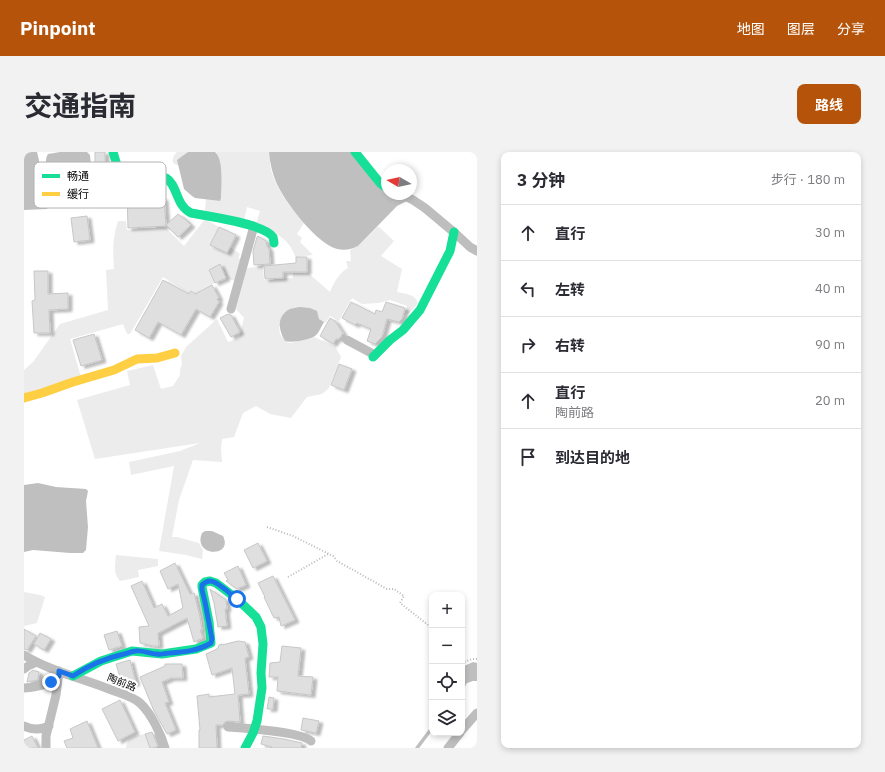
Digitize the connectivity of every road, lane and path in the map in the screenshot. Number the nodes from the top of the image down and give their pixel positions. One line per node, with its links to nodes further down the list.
1 (113, 152): 3 (street)
2 (355, 152): 5 (street)
3 (115, 162)
4 (166, 179): 7 (street)
5 (381, 183)
6 (413, 200): 8 (street)
7 (254, 226): 9 (street); 11 (street)
8 (454, 232): 10 (street); 12 (street)
9 (274, 243)
10 (477, 252)
11 (231, 309)
12 (347, 340)
13 (175, 353): 14 (street)
14 (24, 398)
15 (267, 527): 16 (path)
16 (328, 554): 17 (path); 18 (path)
17 (288, 577)
18 (429, 626)
19 (24, 655): 21 (street, 陶前路)
20 (477, 659): 22 (path)
21 (37, 662): 23 (street); 24 (street, 陶前路)
22 (465, 662)
23 (25, 667)
24 (59, 674): 25 (street, 陶前路); 26 (street); 29 (street)
25 (73, 676): 32 (street); 36 (street, 陶前路)
26 (24, 688)
27 (477, 713): 31 (street)
28 (24, 726): 29 (street)
29 (49, 726): 35 (street)
30 (228, 727): 32 (street)
31 (465, 727)
32 (254, 729): 34 (street); 37 (street)
33 (458, 736): 38 (street)
34 (311, 741)
35 (46, 748)
36 (165, 748)
37 (245, 748)
38 (448, 748)

